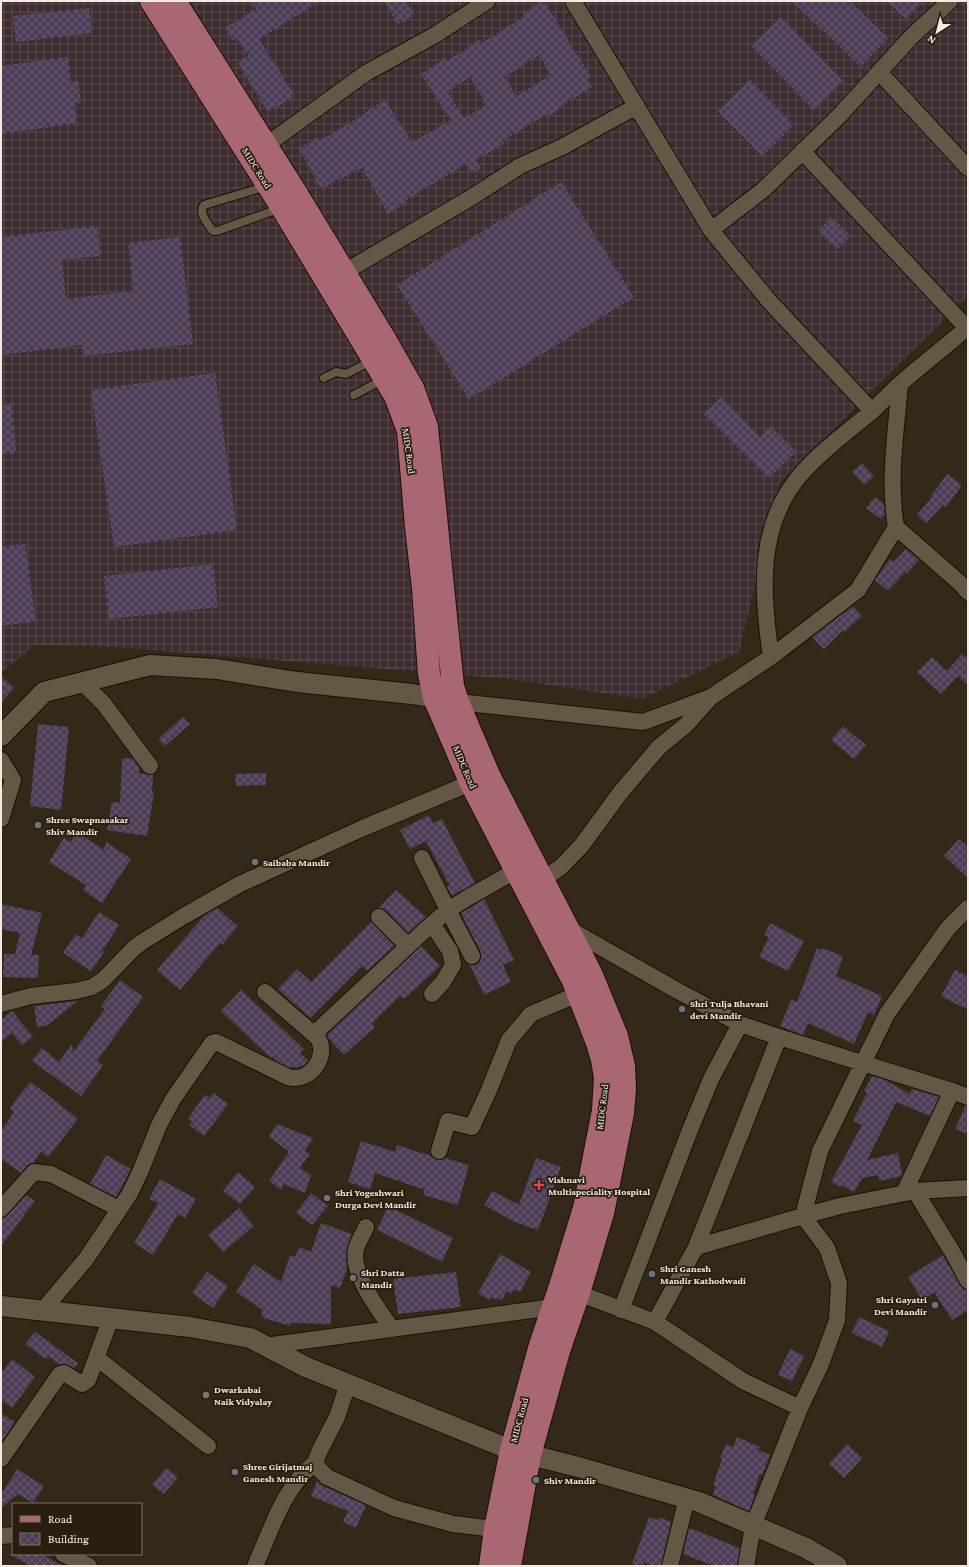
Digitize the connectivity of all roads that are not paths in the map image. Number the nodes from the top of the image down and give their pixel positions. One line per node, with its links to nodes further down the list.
1 (151, 1): 8 (main road, MIDC Road)
2 (175, 1): 8 (main road, MIDC Road)
3 (487, 1): 8 (street)
4 (572, 1): 7 (street)
5 (950, 1): 6 (street)
6 (879, 72): 9 (street); 10 (street)
7 (637, 106): 13 (street); 14 (street)
8 (258, 150): 11 (main road, MIDC Road); 14 (main road, MIDC Road)
9 (802, 152): 13 (street); 15 (street)
10 (968, 168)
11 (268, 186): 12 (main road, MIDC Road); 12 (lane)
12 (282, 208): 14 (main road, MIDC Road)
13 (711, 230): 21 (street)
14 (335, 277): 16 (main road, MIDC Road); 23 (main road, MIDC Road)
15 (967, 328): 19 (street)
16 (373, 360): 17 (lane); 18 (main road, MIDC Road)
17 (324, 378)
18 (384, 379): 20 (lane); 23 (main road, MIDC Road)
19 (900, 384): 21 (street); 22 (street)
20 (354, 395)
21 (872, 411): 25 (street)
22 (896, 527): 24 (street); 25 (street)
23 (432, 576): 28 (main road, MIDC Road); 29 (main road, MIDC Road)
24 (968, 592)
25 (771, 657): 27 (street)
26 (82, 682): 28 (street); 30 (street); 32 (street)
27 (711, 696): 29 (street); 37 (street)
28 (434, 698): 29 (street); 33 (main road, MIDC Road)
29 (458, 702): 33 (main road, MIDC Road)
30 (1, 736)
31 (1, 760): 34 (street)
32 (150, 766)
33 (480, 779): 36 (main road, MIDC Road); 37 (main road, MIDC Road); 48 (street)
34 (1, 819)
35 (422, 858): 39 (street)
36 (515, 871): 37 (main road, MIDC Road); 39 (street)
37 (534, 885): 42 (main road, MIDC Road); 47 (main road, MIDC Road)
38 (968, 908): 52 (street)
39 (448, 910): 41 (street); 44 (street)
40 (378, 917): 43 (street)
41 (432, 924): 43 (street); 46 (street)
42 (568, 928): 49 (street); 64 (main road, MIDC Road)
43 (408, 946): 50 (street)
44 (472, 956)
45 (264, 992): 50 (street)
46 (432, 994)
47 (578, 994): 55 (street); 64 (main road, MIDC Road)
48 (1, 1004)
49 (740, 1024): 51 (street); 68 (street)
50 (314, 1034): 59 (street)
51 (779, 1037): 52 (street); 62 (street)
52 (862, 1063): 53 (street); 60 (street)
53 (952, 1091): 54 (street); 57 (street)
54 (968, 1097)
55 (439, 1151)
56 (968, 1188): 57 (street)
57 (909, 1192): 60 (street); 63 (street)
58 (1, 1209): 59 (street)
59 (120, 1209): 67 (street)
60 (804, 1216): 62 (street); 75 (street)
61 (366, 1227): 71 (street)
62 (696, 1247): 70 (street)
63 (968, 1281)
64 (570, 1289): 66 (main road, MIDC Road); 68 (street); 77 (main road, MIDC Road)
65 (1, 1306): 67 (street)
66 (553, 1307): 71 (street); 77 (main road, MIDC Road)
67 (43, 1310): 69 (street)
68 (621, 1310): 70 (street)
69 (111, 1318): 72 (street); 73 (street)
70 (655, 1322): 75 (street)
71 (392, 1328): 72 (street)
72 (265, 1346): 74 (street)
73 (97, 1358): 76 (street); 78 (street)
74 (348, 1384): 77 (street); 79 (street)
75 (800, 1408): 81 (street)
76 (208, 1446)
77 (521, 1452): 80 (street); 82 (main road, MIDC Road); 89 (main road, MIDC Road)
78 (1, 1459)
79 (315, 1463): 82 (street); 87 (street)
80 (686, 1498): 81 (street); 90 (street)
81 (753, 1526): 91 (street); 92 (street)
82 (495, 1529): 88 (main road, MIDC Road)
83 (12, 1535): 84 (street)
84 (1, 1536)
85 (65, 1555): 86 (street)
86 (89, 1566)
87 (255, 1566)
88 (490, 1566)
89 (510, 1566)
90 (670, 1566)
91 (746, 1566)
92 (837, 1566)

